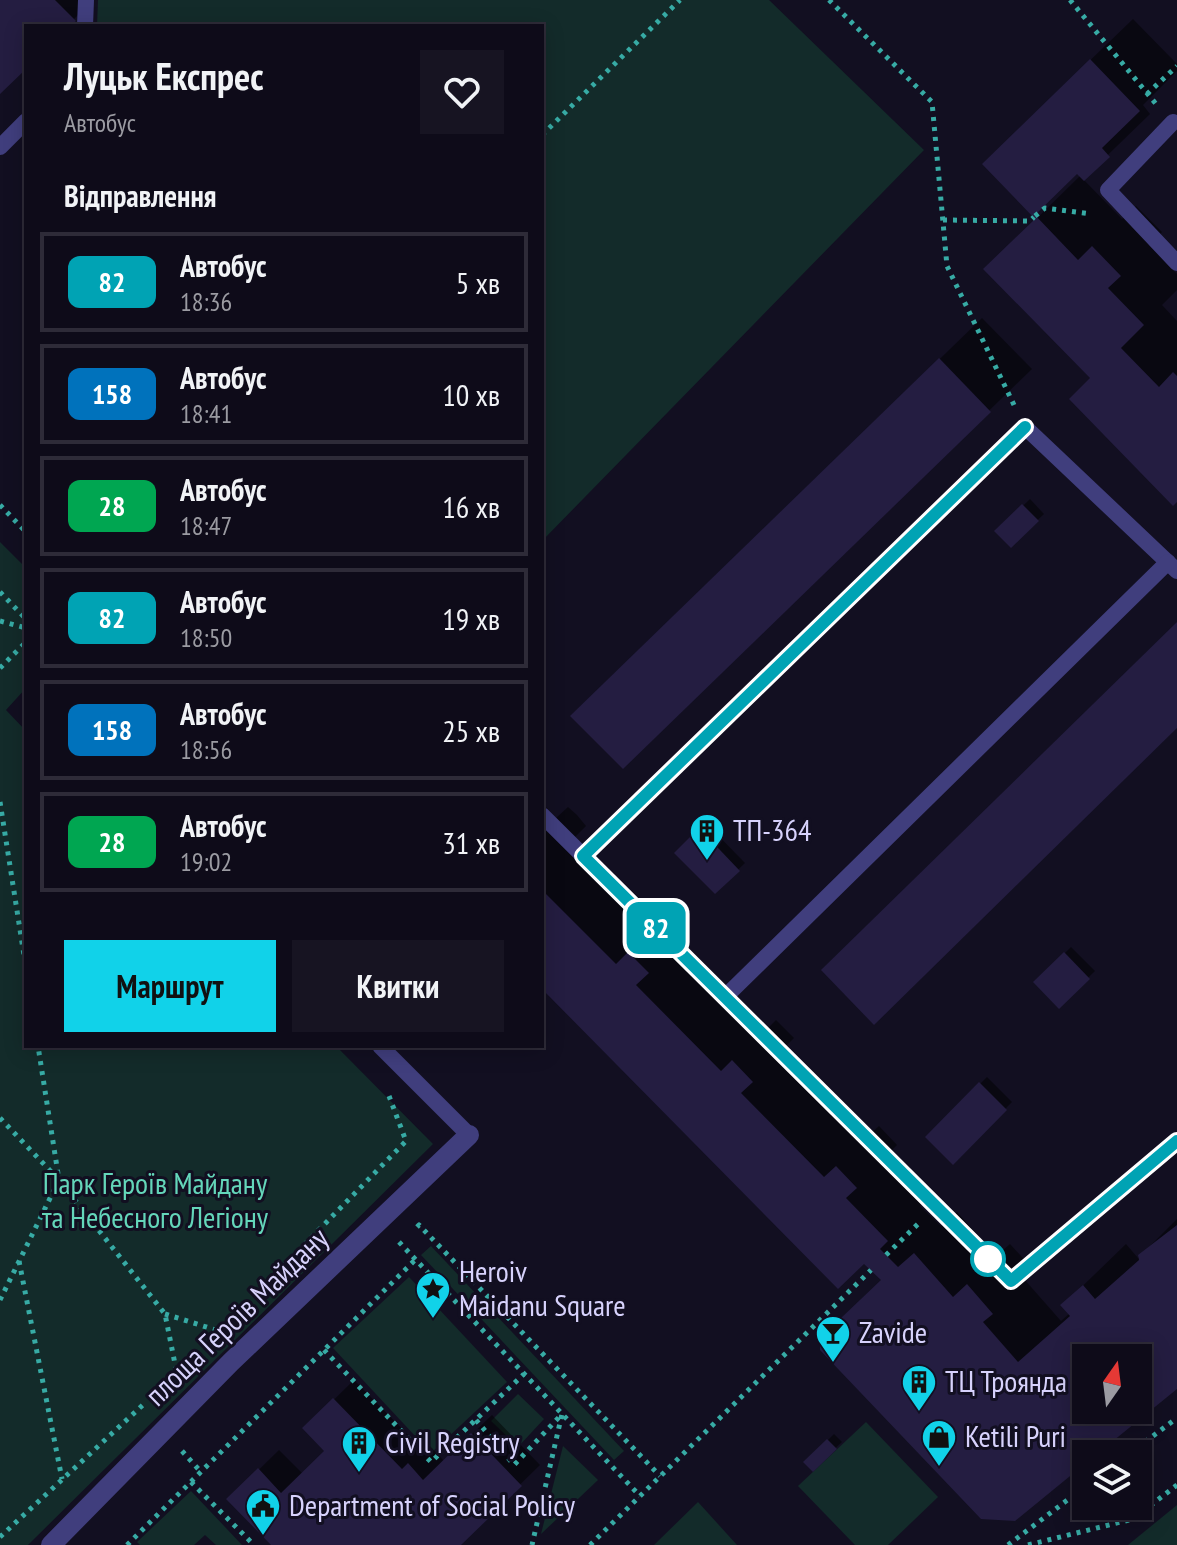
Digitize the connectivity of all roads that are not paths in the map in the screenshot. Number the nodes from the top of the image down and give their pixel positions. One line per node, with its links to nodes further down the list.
1 (86, 0): 2 (lane)
2 (85, 24)
3 (1173, 122): 6 (lane)
4 (24, 123): 5 (lane)
5 (0, 147)
6 (1177, 263)
7 (1172, 566): 9 (lane); 10 (lane)
8 (544, 817): 9 (lane)
9 (583, 856): 10 (lane)
10 (725, 997): 13 (lane)
11 (382, 1048): 12 (lane)
12 (469, 1135): 14 (street, площа Героїв Майдану)
13 (1177, 1141)
14 (51, 1545)

